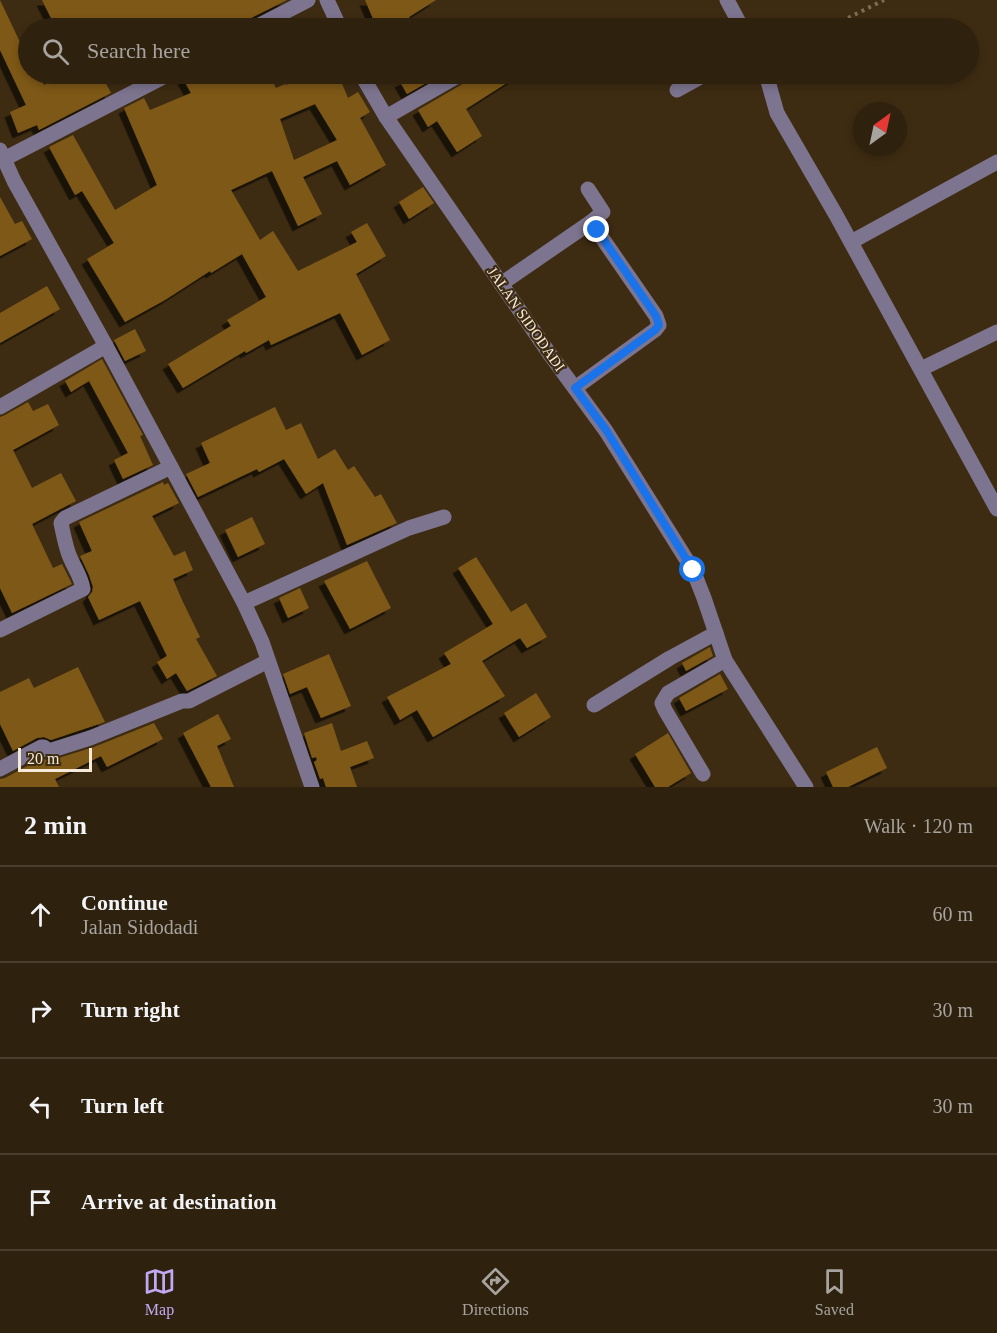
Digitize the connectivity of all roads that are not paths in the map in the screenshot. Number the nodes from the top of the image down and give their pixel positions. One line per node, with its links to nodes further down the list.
1 (308, 0): 4 (street)
2 (327, 0): 5 (street)
3 (727, 0): 6 (street)
4 (273, 18)
5 (335, 18)
6 (737, 18)
7 (148, 84): 14 (street)
8 (367, 84): 13 (street, JALAN SIDODADI)
9 (444, 84): 13 (street)
10 (688, 84): 12 (street)
11 (768, 84): 19 (street)
12 (677, 90)
13 (386, 117): 20 (street, JALAN SIDODADI)
14 (2, 154): 16 (street)
15 (997, 162): 19 (street)
16 (7, 184): 22 (street)
17 (588, 189): 18 (street)
18 (591, 222): 20 (street); 24 (street)
19 (851, 242): 23 (street)
20 (501, 284): 24 (street, JALAN SIDODADI)
21 (997, 332): 23 (street)
22 (106, 346): 25 (street); 26 (street)
23 (921, 369): 27 (street)
24 (575, 388): 31 (street, JALAN SIDODADI)
25 (0, 407)
26 (171, 467): 29 (street); 30 (street)
27 (997, 509)
28 (444, 517): 29 (street)
29 (244, 603): 33 (street)
30 (0, 630)
31 (716, 633): 32 (street, JALAN SIDODADI); 34 (street)
32 (725, 660): 36 (street); 38 (street, JALAN SIDODADI)
33 (268, 661): 35 (street); 37 (street)
34 (594, 705)
35 (0, 769)
36 (703, 774)
37 (312, 787)
38 (806, 787)

